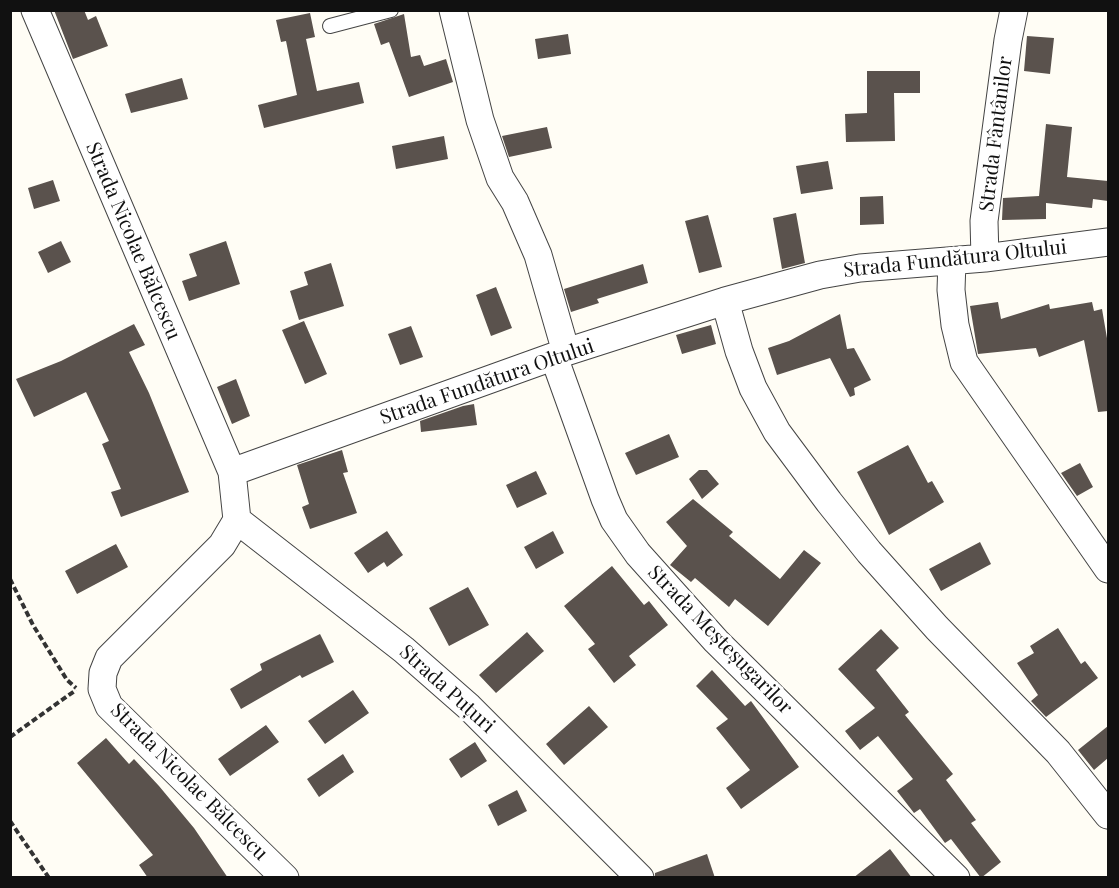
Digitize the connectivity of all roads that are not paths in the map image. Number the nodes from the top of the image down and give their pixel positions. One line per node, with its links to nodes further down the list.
1 (35, 10): 11 (street, Strada Nicolae Bălcescu)
2 (391, 10): 5 (lane)
3 (453, 10): 10 (street, Strada Meșteșugarilor)
4 (1014, 10): 7 (street, Strada Fântânilor)
5 (330, 26)
6 (1108, 242): 7 (street, Strada Fundătura Oltului)
7 (985, 258): 8 (street, Strada Fundătura Oltului)
8 (952, 261): 9 (street, Strada Fundătura Oltului); 13 (street)
9 (725, 301): 10 (street, Strada Fundătura Oltului); 14 (street)
10 (560, 355): 11 (street, Strada Fundătura Oltului); 17 (street, Strada Meșteșugarilor)
11 (232, 472): 12 (street)
12 (237, 520): 15 (street, Strada Nicolae Bălcescu); 16 (street, Strada Puțuri)
13 (1108, 569)
14 (1108, 815)
15 (285, 878)
16 (640, 878)
17 (956, 878)

